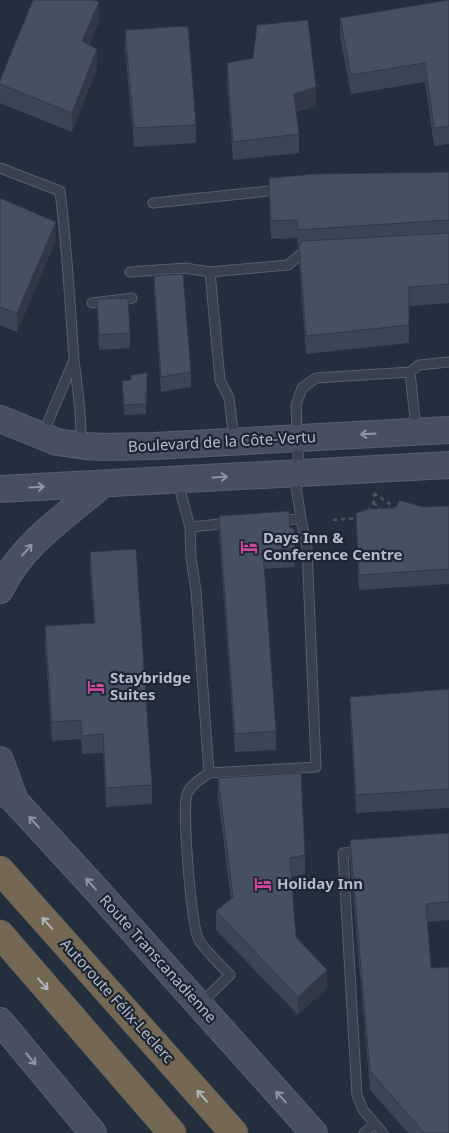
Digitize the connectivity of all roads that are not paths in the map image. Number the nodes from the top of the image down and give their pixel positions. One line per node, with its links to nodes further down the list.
1 (0, 168): 9 (lane)
2 (285, 190): 3 (lane)
3 (153, 203)
4 (320, 253): 6 (lane)
5 (130, 272): 6 (lane)
6 (210, 272): 18 (lane)
7 (132, 298): 8 (lane)
8 (92, 303)
9 (74, 360): 16 (lane); 19 (lane)
10 (449, 362): 11 (lane)
11 (410, 372): 15 (lane); 17 (lane)
12 (0, 403): 16 (street)
13 (0, 419): 16 (street, Boulevard de la Côte-Vertu)
14 (449, 430): 15 (street, Boulevard de la Côte-Vertu)
15 (417, 432): 17 (street, Boulevard de la Côte-Vertu, one-way to 17)
16 (42, 437): 19 (street, Boulevard de la Côte-Vertu)
17 (297, 438): 18 (street, Boulevard de la Côte-Vertu); 21 (lane)
18 (234, 442): 19 (street, Boulevard de la Côte-Vertu)
19 (80, 446)
20 (449, 465): 21 (street)
21 (299, 473): 22 (street, one-way to 21); 25 (lane)
22 (180, 479): 23 (street); 28 (lane)
23 (103, 484): 24 (street, one-way to 23); 29 (street, one-way to 23)
24 (0, 489)
25 (301, 519): 26 (lane); 31 (lane)
26 (266, 520)
27 (240, 522): 28 (lane)
28 (190, 526): 31 (lane)
29 (0, 590)
30 (0, 760): 32 (street)
31 (209, 773): 36 (lane)
32 (7, 794): 36 (street, Route Transcanadienne, one-way to 32)
33 (372, 851): 38 (lane)
34 (0, 870): 41 (highway, Autoroute Félix-Leclerc, one-way to 34)
35 (0, 934): 40 (highway, one-way to 40)
36 (199, 1005): 42 (street, Route Transcanadienne, one-way to 36)
37 (0, 1022): 39 (street, one-way to 39)
38 (375, 1124): 43 (lane); 44 (lane)
39 (87, 1131)
40 (172, 1133)
41 (234, 1133)
42 (314, 1133)
43 (364, 1133)
44 (383, 1133)

